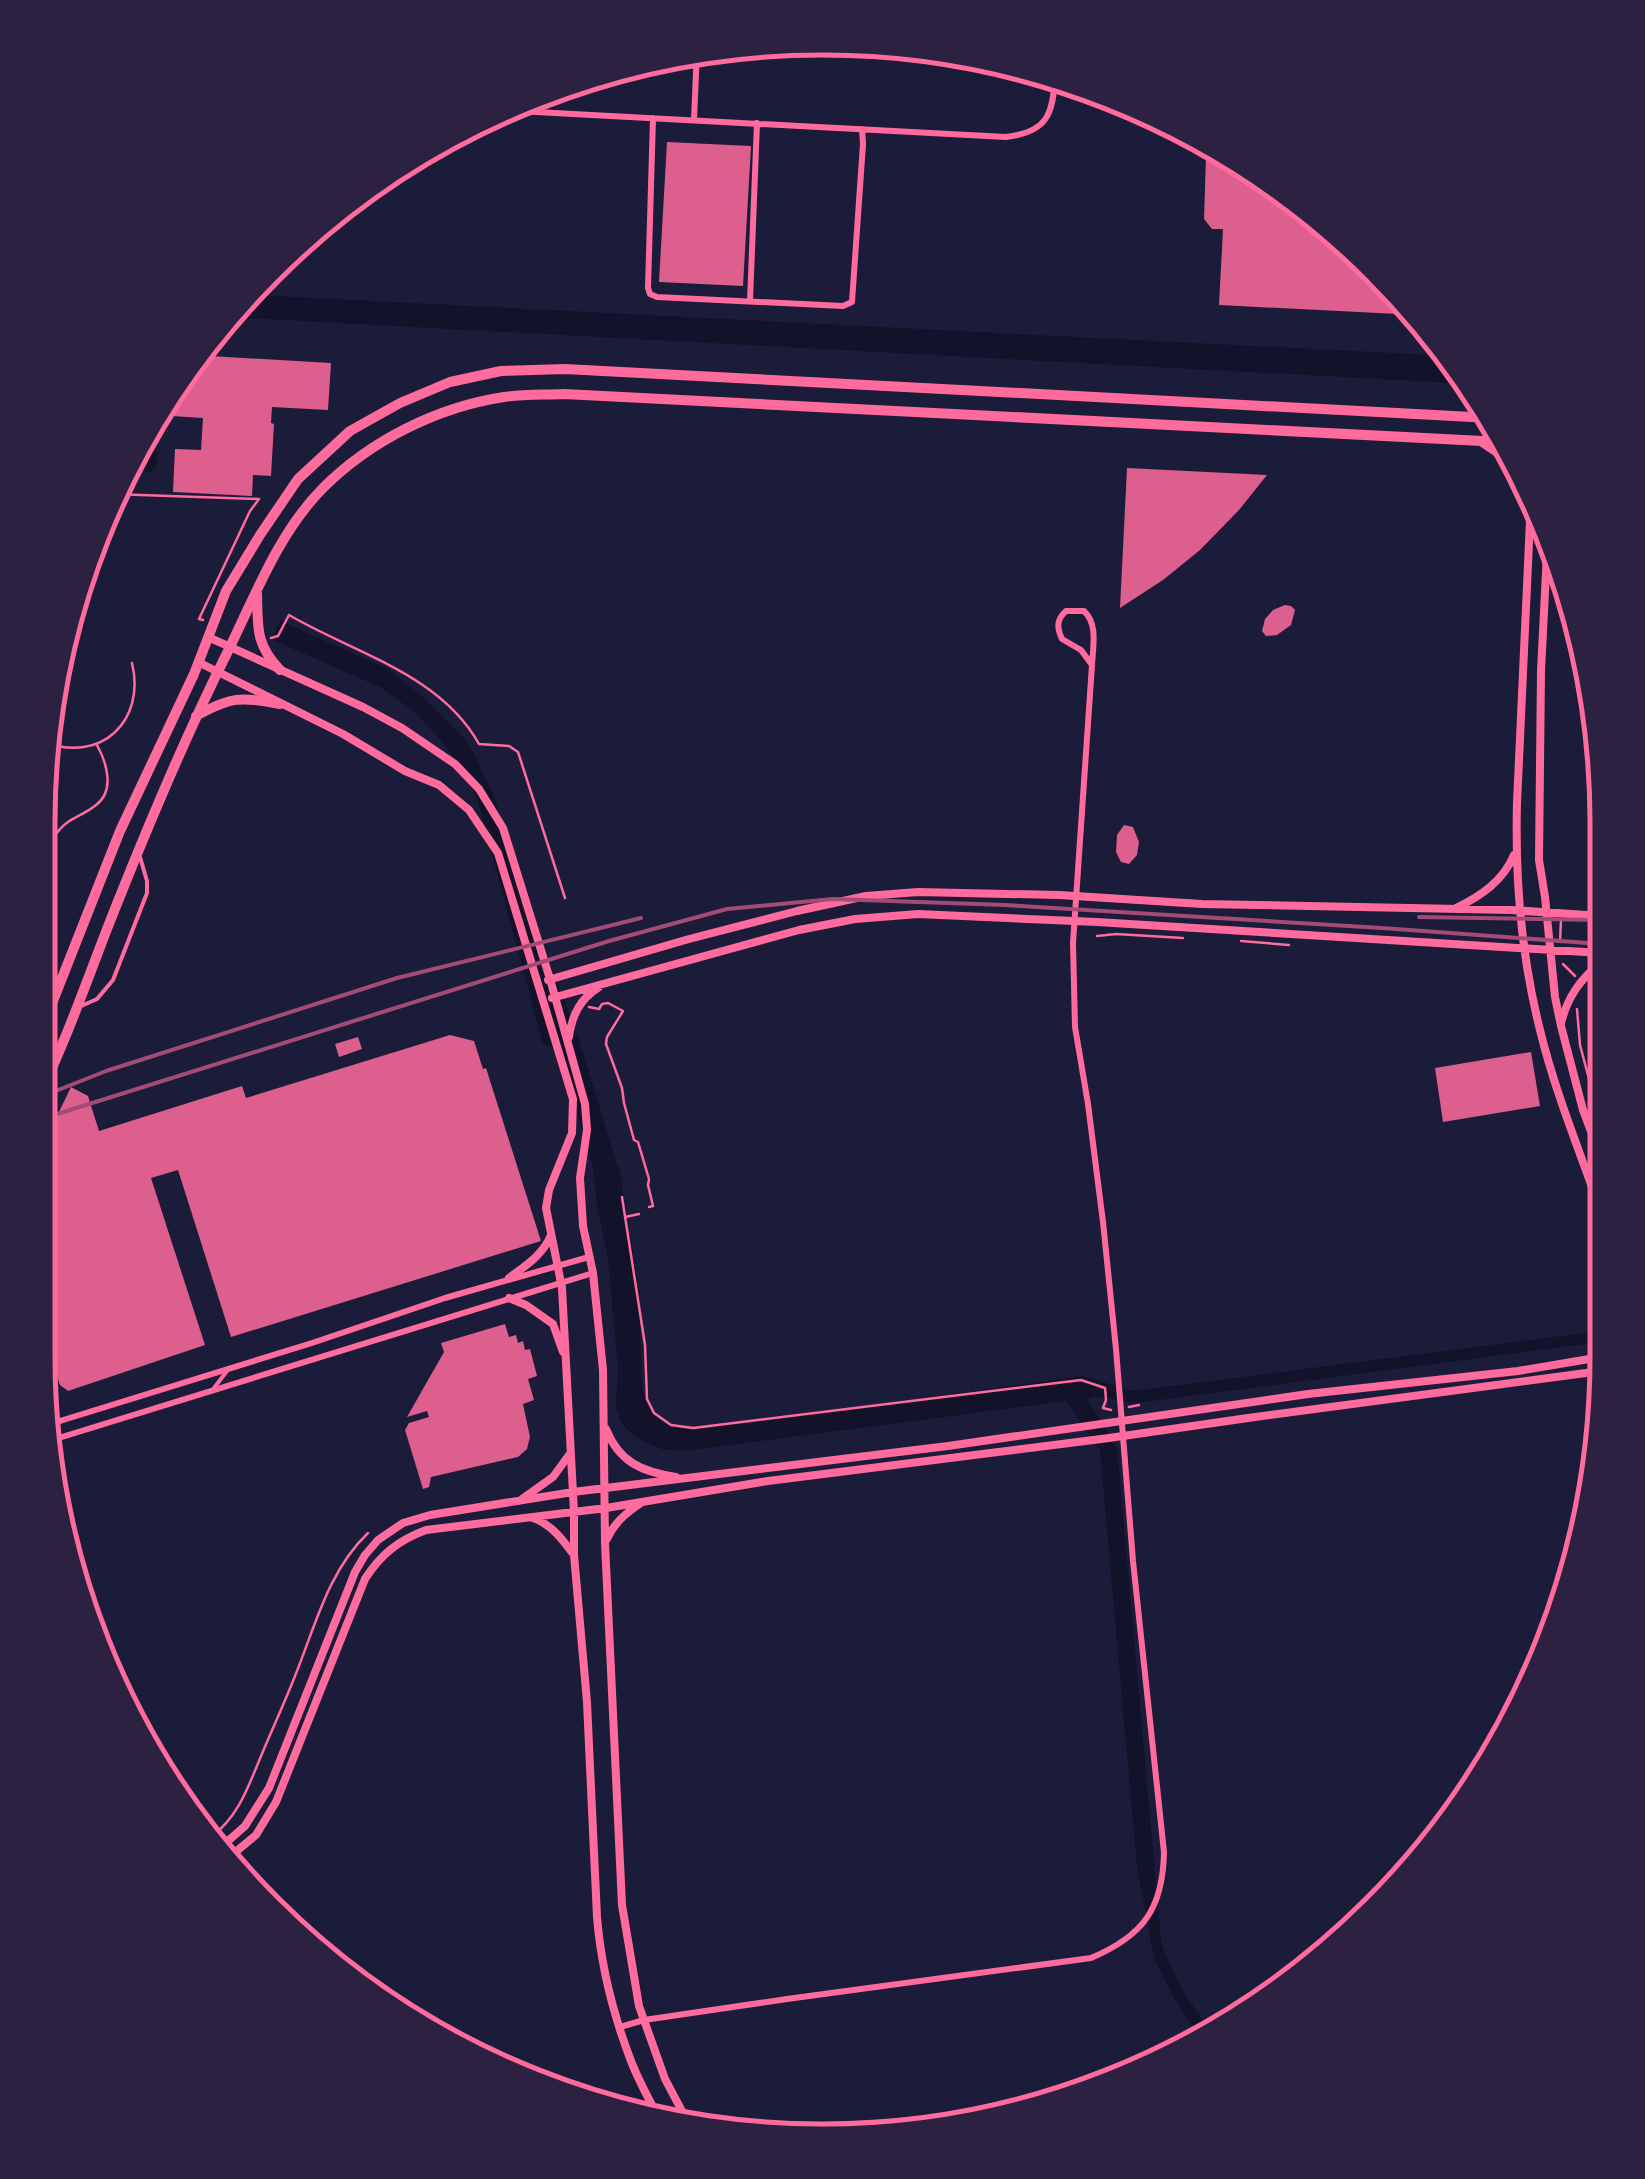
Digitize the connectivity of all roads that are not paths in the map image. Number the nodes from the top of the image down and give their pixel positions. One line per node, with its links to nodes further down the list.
1 (697, 66): 5 (street)
2 (1054, 91): 7 (street)
3 (532, 112): 4 (street)
4 (654, 118): 5 (street); 8 (street)
5 (694, 120): 6 (street)
6 (757, 123): 7 (street); 8 (street)
7 (862, 129): 8 (street)
8 (750, 301)
9 (1474, 417): 16 (main road)
10 (1480, 441): 11 (main road); 12 (main road); 15 (main road)
11 (1488, 441)
12 (1492, 449)
13 (1530, 524): 24 (street)
14 (1547, 570): 29 (street)
15 (257, 592): 17 (main road); 20 (main road)
16 (208, 637): 17 (street); 18 (main road)
17 (230, 646): 20 (street); 21 (main road)
18 (198, 662): 21 (street); 39 (main road)
19 (1092, 665): 19 (street); 26 (street)
20 (280, 670): 36 (street)
21 (217, 672): 22 (street); 23 (main road)
22 (280, 704): 23 (main road); 38 (street)
23 (195, 717): 25 (main road)
24 (1516, 850): 27 (street); 28 (street)
25 (139, 852): 42 (main road); 42 (lane)
26 (1076, 896): 27 (street); 31 (street); 36 (street)
27 (1452, 910): 28 (street)
28 (1519, 912): 29 (street); 32 (street)
29 (1546, 913): 30 (street); 33 (street)
30 (1590, 915)
31 (1074, 922): 32 (street); 37 (street); 62 (street)
32 (1524, 948): 33 (street); 47 (street)
33 (1550, 950): 34 (street); 43 (street)
34 (1590, 952)
35 (1590, 971): 43 (street)
36 (550, 979): 38 (street); 40 (street)
37 (612, 980): 40 (street); 44 (street)
38 (538, 982): 41 (street)
39 (55, 996)
40 (554, 997): 41 (street); 44 (street)
41 (544, 1000): 48 (street)
42 (78, 1008): 45 (main road)
43 (1560, 1026): 46 (street)
44 (568, 1041): 49 (street)
45 (55, 1060)
46 (1590, 1127)
47 (1590, 1181)
48 (551, 1235): 50 (street); 52 (street)
49 (589, 1257): 50 (street); 51 (street)
50 (557, 1265): 52 (street); 53 (street)
51 (593, 1273): 53 (street); 60 (street)
52 (509, 1278): 57 (street)
53 (561, 1283): 54 (street); 56 (street)
54 (509, 1298): 56 (street); 59 (street)
55 (1590, 1359): 62 (street)
56 (567, 1361): 65 (street)
57 (230, 1368): 59 (lane); 61 (street)
58 (1589, 1374): 63 (street)
59 (211, 1391): 64 (street)
60 (603, 1420): 66 (street); 67 (street)
61 (58, 1421)
62 (1122, 1422): 63 (street); 66 (street)
63 (1124, 1436): 69 (street); 78 (street)
64 (60, 1438)
65 (570, 1454): 68 (street); 70 (street)
66 (686, 1478): 67 (street)
67 (605, 1490): 68 (street); 71 (street)
68 (572, 1492): 70 (street); 72 (street)
69 (650, 1500): 71 (street); 74 (street)
70 (518, 1502): 76 (street)
71 (606, 1508): 72 (street); 74 (street)
72 (574, 1512): 73 (street); 75 (street)
73 (522, 1516): 75 (street); 77 (street)
74 (605, 1544): 78 (street)
75 (574, 1555): 79 (street)
76 (228, 1841)
77 (236, 1852)
78 (644, 2020): 79 (street); 81 (street)
79 (620, 2027): 80 (street)
80 (652, 2104)
81 (681, 2110)

